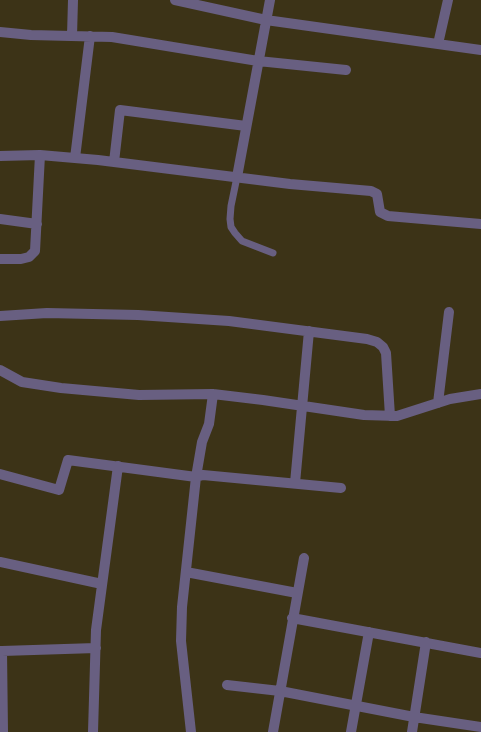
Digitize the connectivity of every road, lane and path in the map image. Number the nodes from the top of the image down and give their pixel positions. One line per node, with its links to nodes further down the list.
1 (73, 0): 7 (street)
2 (175, 0): 5 (street)
3 (270, 0): 5 (street)
4 (448, 0): 9 (street)
5 (266, 20): 9 (street); 11 (street)
6 (0, 32): 7 (street)
7 (72, 36): 8 (street)
8 (90, 36): 11 (street); 16 (street)
9 (438, 44): 10 (street)
10 (481, 50)
11 (258, 61): 12 (street); 13 (street)
12 (346, 70)
13 (246, 126): 17 (street); 18 (street)
14 (40, 155): 15 (street); 16 (street); 20 (street)
15 (0, 156)
16 (75, 158): 17 (street)
17 (114, 162): 18 (street)
18 (237, 178): 21 (street); 22 (lane)
19 (0, 219): 20 (street)
20 (36, 224): 23 (street)
21 (481, 224)
22 (273, 253)
23 (0, 259)
24 (449, 312): 30 (street)
25 (0, 316): 26 (street)
26 (309, 331): 31 (street); 32 (street)
27 (0, 370): 28 (street)
28 (213, 394): 31 (street); 35 (street)
29 (481, 394): 30 (street)
30 (438, 403): 32 (street)
31 (302, 406): 32 (street); 36 (street)
32 (390, 416)
33 (118, 466): 34 (street); 35 (street); 41 (street)
34 (0, 474)
35 (196, 477): 36 (street); 40 (street)
36 (295, 483): 37 (street)
37 (341, 488)
38 (304, 558): 42 (street)
39 (0, 562): 41 (street)
40 (186, 572): 42 (street); 56 (street)
41 (102, 584): 46 (street)
42 (297, 593): 43 (street)
43 (292, 618): 44 (street); 50 (street)
44 (368, 632): 45 (street); 51 (street)
45 (426, 642): 48 (street); 52 (street)
46 (96, 648): 47 (street); 55 (street)
47 (1, 651): 54 (street)
48 (481, 653)
49 (227, 685): 50 (street)
50 (280, 691): 51 (street); 57 (street)
51 (356, 705): 52 (street); 58 (street)
52 (414, 717): 53 (street); 59 (street)
53 (481, 727)
54 (3, 732)
55 (93, 732)
56 (191, 732)
57 (273, 732)
58 (351, 732)
59 (412, 732)

